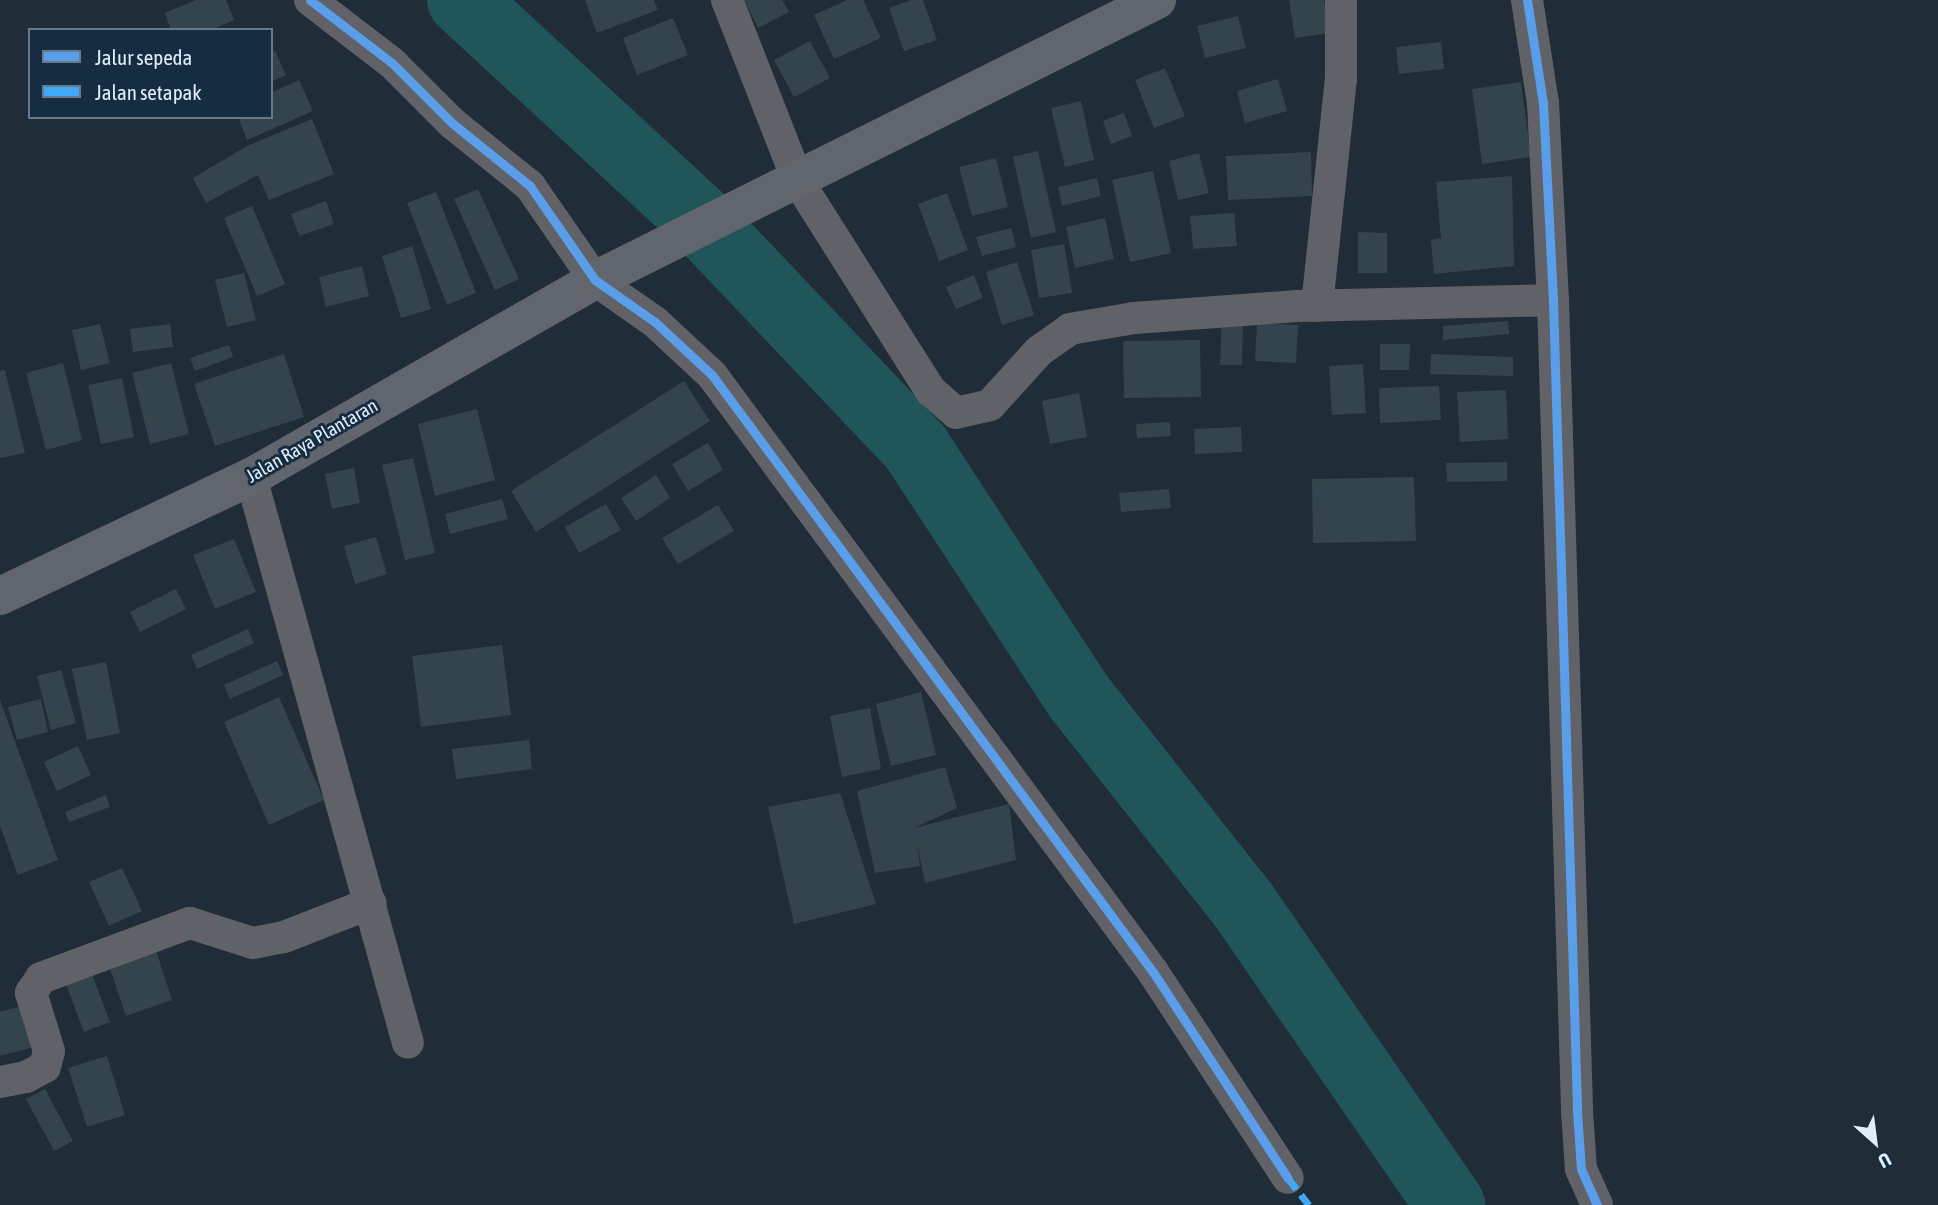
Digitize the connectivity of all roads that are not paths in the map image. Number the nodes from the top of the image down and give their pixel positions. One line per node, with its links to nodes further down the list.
1 (310, 0): 7 (street)
2 (727, 0): 6 (street)
3 (1157, 0): 6 (main road, Jalan Raya Plantaran)
4 (1341, 0): 9 (street)
5 (1527, 0): 8 (street)
6 (785, 187): 7 (main road, Jalan Raya Plantaran); 9 (street)
7 (605, 275): 10 (main road, Jalan Raya Plantaran); 15 (street)
8 (1553, 300): 9 (street); 16 (street)
9 (1317, 306)
10 (251, 477): 11 (main road, Jalan Raya Plantaran); 12 (street)
11 (0, 596)
12 (371, 903): 13 (street); 14 (street)
13 (408, 1043)
14 (0, 1082)
15 (1288, 1178)
16 (1597, 1205)

